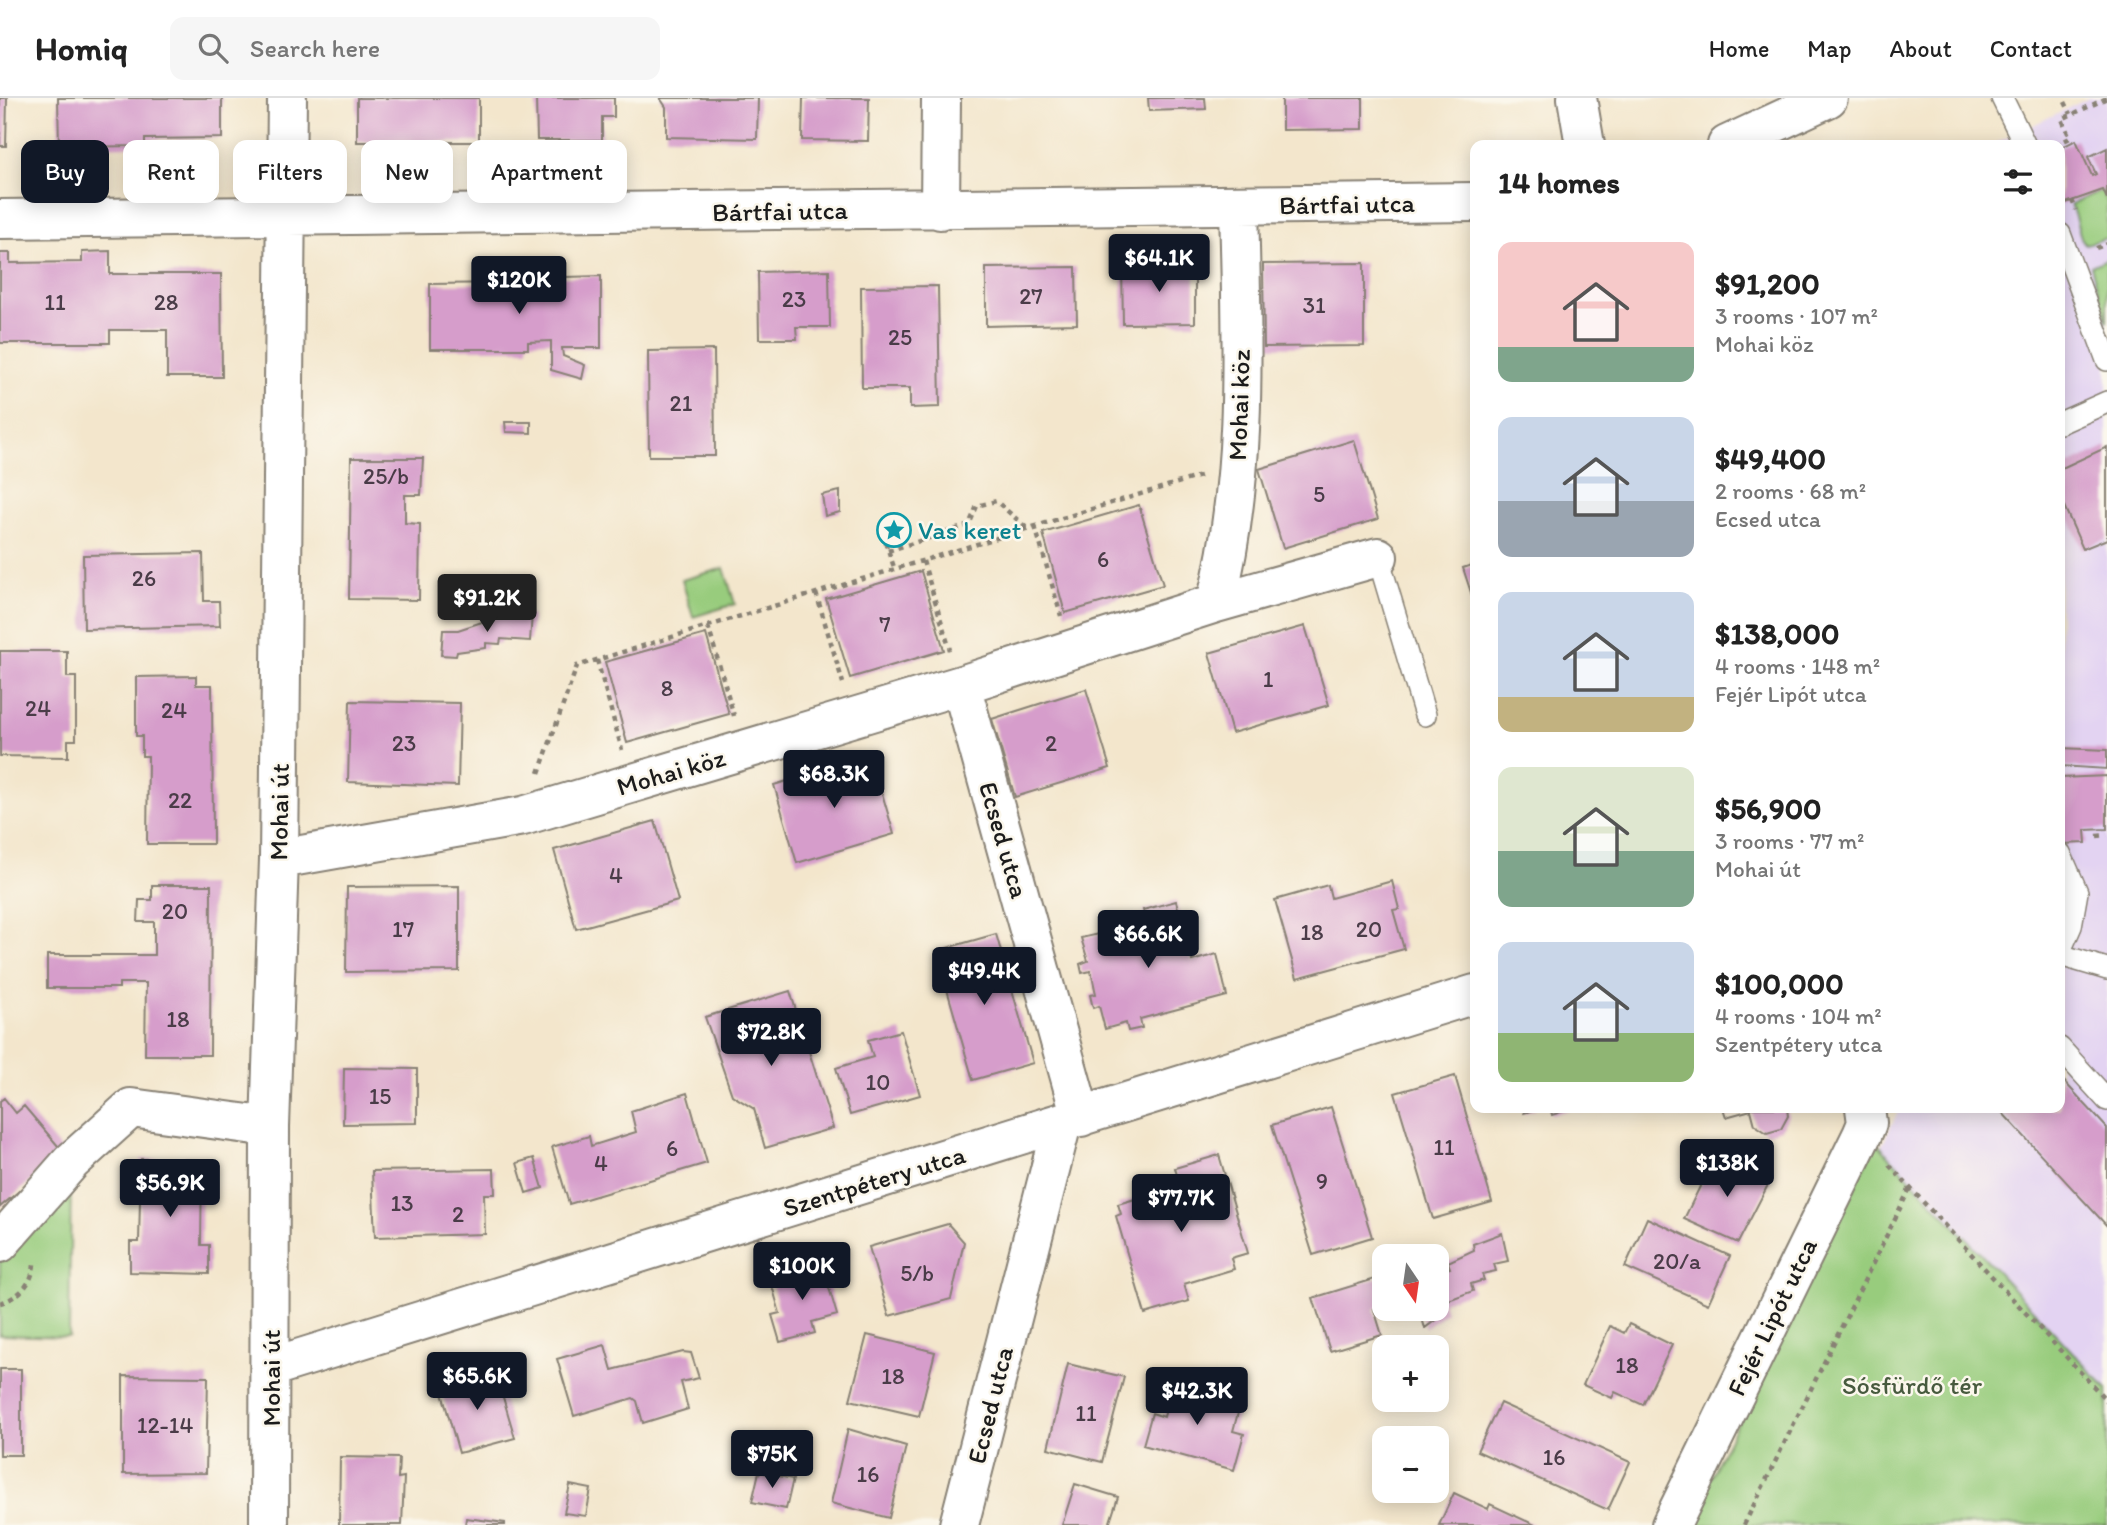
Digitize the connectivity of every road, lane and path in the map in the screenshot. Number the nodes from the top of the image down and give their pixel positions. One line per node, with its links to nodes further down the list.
1 (286, 98): 16 (street, Mohai út)
2 (941, 98): 15 (street)
3 (1577, 98): 9 (street)
4 (1828, 98): 10 (street)
5 (2002, 98): 11 (lane)
6 (2107, 98): 8 (path)
7 (2065, 102): 8 (path)
8 (2071, 114): 12 (path)
9 (1584, 140)
10 (1738, 140)
11 (2023, 140)
12 (2065, 140)
13 (1470, 202): 14 (street, Bártfai utca)
14 (1240, 206): 15 (street, Bártfai utca); 22 (street, Mohai köz)
15 (940, 209): 16 (street, Bártfai utca)
16 (284, 217): 17 (street, Bártfai utca); 43 (street, Mohai út)
17 (0, 219)
18 (2065, 247): 19 (lane)
19 (2107, 360)
20 (2107, 402): 21 (lane)
21 (2065, 421)
22 (1238, 465): 23 (path); 31 (street, Mohai köz)
23 (1035, 526): 24 (path); 33 (path)
24 (1028, 529): 26 (path); 28 (path)
25 (882, 533): 26 (path)
26 (888, 551): 29 (path)
27 (1378, 557): 31 (street, Mohai köz); 37 (lane)
28 (922, 561): 29 (path); 35 (path)
29 (895, 569): 30 (path)
30 (816, 593): 32 (path); 36 (path)
31 (1216, 603): 33 (street, Mohai köz)
32 (708, 626): 34 (path); 38 (path)
33 (1071, 651): 35 (street, Mohai köz)
34 (597, 660): 39 (path); 40 (path)
35 (961, 685): 38 (street, Mohai köz); 51 (street, Ecsed utca)
36 (844, 688)
37 (1425, 715)
38 (747, 750): 40 (street, Mohai köz)
39 (536, 783)
40 (631, 784): 43 (street, Mohai köz)
41 (2107, 835): 42 (path)
42 (2097, 836)
43 (279, 859): 53 (street, Mohai út)
44 (2065, 864): 45 (lane)
45 (2065, 941)
46 (2065, 955): 47 (lane)
47 (2107, 969)
48 (1470, 996): 51 (street, Szentpétery utca)
49 (2065, 1054): 50 (lane)
50 (2107, 1100)
51 (1072, 1120): 56 (street, Szentpétery utca); 59 (street, Ecsed utca)
52 (1863, 1122): 54 (path); 60 (street, Fejér Lipót utca)
53 (270, 1127): 55 (street); 56 (street, Mohai út)
54 (1910, 1188): 57 (path); 61 (path)
55 (0, 1243)
56 (272, 1367): 58 (street, Mohai út)
57 (2107, 1401)
58 (269, 1525)
59 (959, 1525)
60 (1671, 1525)
61 (1744, 1525)

